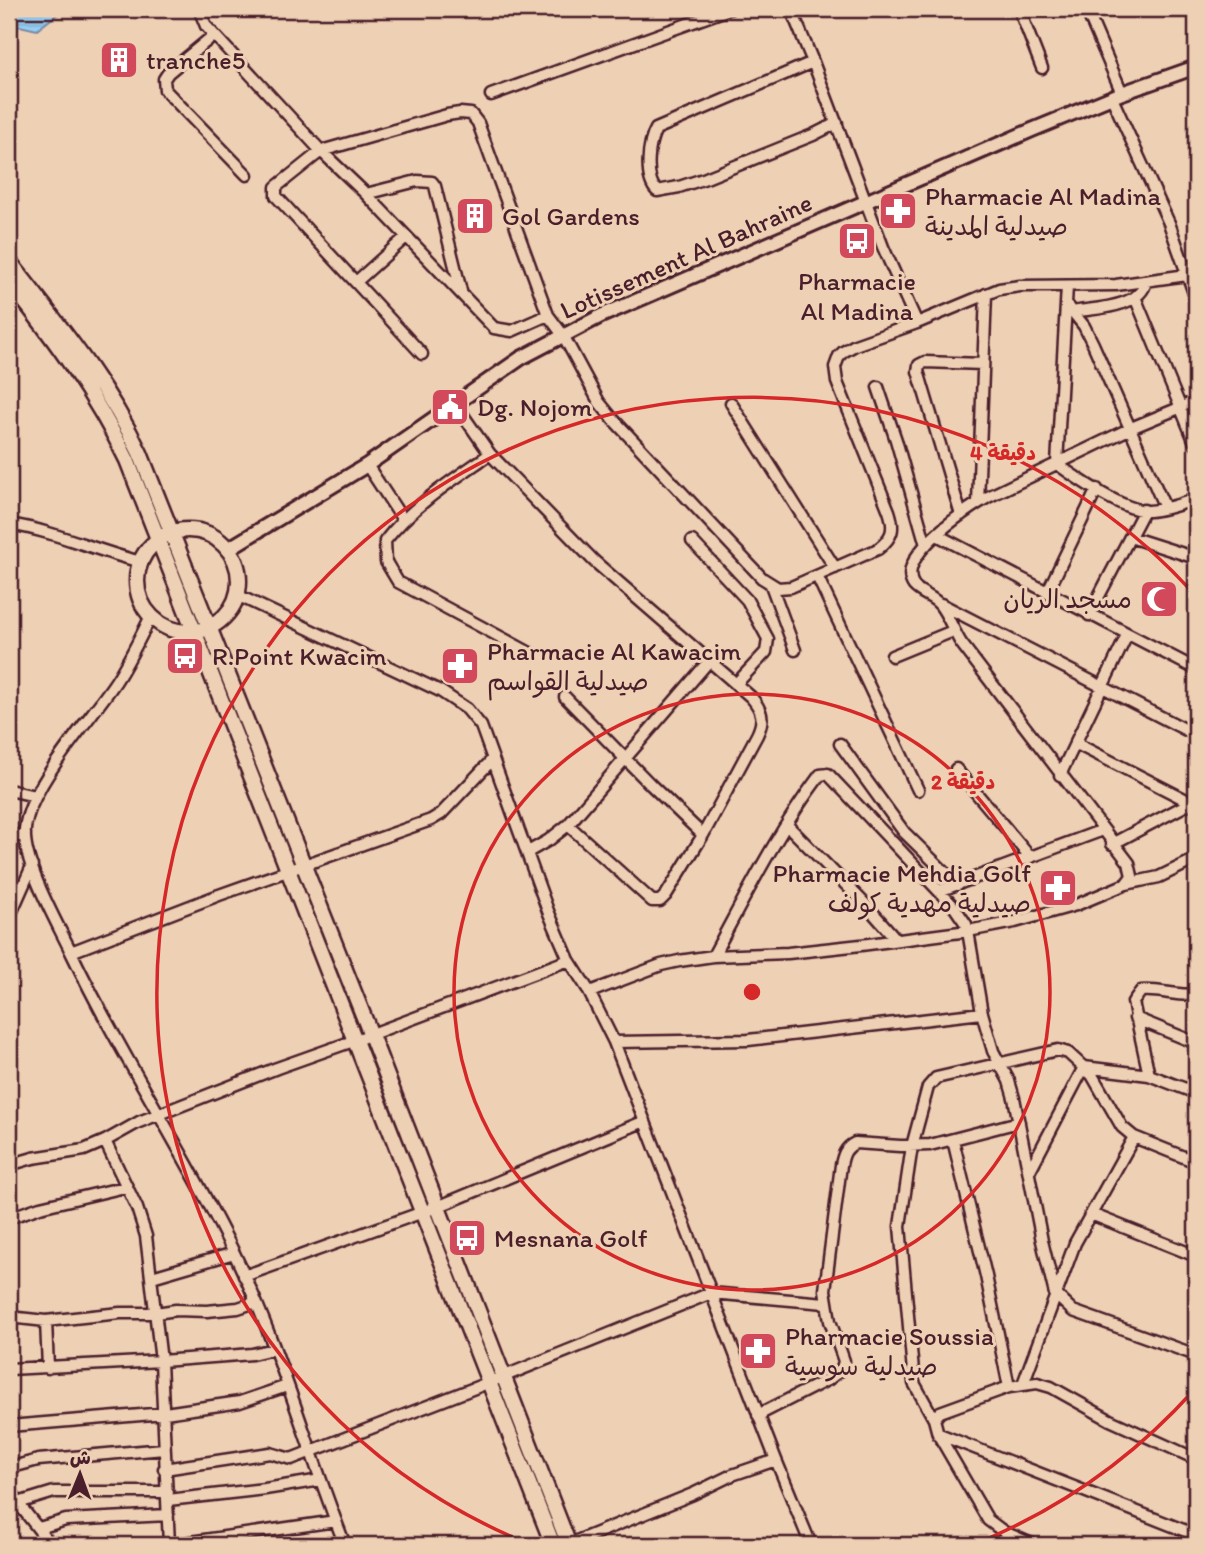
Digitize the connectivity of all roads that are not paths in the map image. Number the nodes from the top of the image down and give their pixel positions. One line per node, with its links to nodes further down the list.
1 (199, 9): 6 (street)
2 (729, 9): 10 (street)
3 (791, 9): 7 (street)
4 (1019, 9): 9 (street)
5 (1090, 18): 11 (street)
6 (214, 35): 13 (street); 14 (street)
7 (813, 62): 12 (street); 12 (street)
8 (1196, 67): 11 (street, Lotissement Al Bahraine)
9 (1042, 68)
10 (491, 95)
11 (1117, 95): 16 (street, Lotissement Al Bahraine); 19 (street)
12 (837, 123): 16 (street)
13 (321, 151): 15 (street); 22 (street); 29 (street)
14 (247, 175)
15 (366, 194): 17 (street); 24 (street)
16 (867, 203): 30 (street); 31 (street, Lotissement Al Bahraine)
17 (406, 237): 22 (street); 24 (street)
18 (9, 261): 53 (main road)
19 (1191, 276): 21 (street); 27 (street)
20 (9, 281): 53 (main road)
21 (1146, 281): 23 (street); 26 (street)
22 (356, 282): 32 (street)
23 (1067, 286): 25 (street); 28 (street)
24 (462, 293): 29 (street)
25 (986, 294): 30 (street); 33 (street)
26 (1135, 298): 28 (street); 38 (street)
27 (1196, 299)
28 (1070, 309): 39 (street); 42 (street)
29 (548, 315): 31 (street)
30 (917, 323): 60 (street)
31 (563, 335): 37 (street, Lotissement Al Bahraine); 62 (street)
32 (422, 354)
33 (983, 364): 46 (street); 49 (street)
34 (878, 387): 56 (street)
35 (1196, 401): 38 (street)
36 (731, 403): 60 (street)
37 (456, 405): 41 (street); 43 (street, Lotissement Al Bahraine)
38 (1179, 407): 39 (street); 40 (street)
39 (1130, 428): 42 (street); 47 (street)
40 (1196, 446)
41 (490, 454): 50 (street); 74 (street)
42 (1057, 464): 44 (street); 46 (street)
43 (368, 466): 50 (street); 57 (street, Lotissement Al Bahraine)
44 (1097, 489): 48 (street); 63 (street)
45 (1196, 499): 47 (street)
46 (978, 503): 49 (street)
47 (1165, 509): 48 (street)
48 (1144, 510): 54 (street)
49 (961, 515): 52 (street)
50 (403, 520): 72 (street)
51 (9, 524): 59 (street)
52 (937, 535): 56 (street); 63 (street)
53 (164, 537): 57 (main road); 59 (main road); 68 (main road)
54 (1130, 537): 58 (street); 66 (street)
55 (692, 541): 76 (street)
56 (926, 545): 65 (street)
57 (228, 549): 64 (main road)
58 (1196, 558)
59 (141, 562): 67 (main road)
60 (835, 568): 61 (street)
61 (817, 576): 62 (street); 87 (street)
62 (771, 584): 71 (street)
63 (1047, 593): 66 (street)
64 (237, 595): 68 (main road); 83 (street)
65 (940, 604): 69 (street); 77 (street)
66 (1089, 615): 70 (street)
67 (151, 617): 68 (main road); 88 (street)
68 (201, 630): 101 (main road)
69 (953, 631): 73 (street); 85 (street)
70 (1128, 635): 75 (street); 77 (street)
71 (795, 650)
72 (530, 653)
73 (892, 656)
74 (709, 661): 76 (street); 82 (street)
75 (1196, 669)
76 (736, 684): 94 (street)
77 (1101, 687): 79 (street); 80 (street)
78 (565, 697): 82 (street)
79 (1196, 735)
80 (1075, 743): 85 (street); 89 (street)
81 (840, 744): 103 (street)
82 (624, 758): 90 (street); 94 (street)
83 (492, 760): 97 (street); 101 (street)
84 (956, 769): 98 (street)
85 (1060, 775): 92 (street)
86 (9, 789): 88 (street)
87 (918, 790)
88 (34, 796): 93 (street)
89 (1194, 803): 96 (street)
90 (568, 825): 94 (street); 97 (street)
91 (787, 825): 104 (street); 107 (street); 109 (street)
92 (1102, 830): 96 (street); 98 (street)
93 (25, 834): 95 (street); 100 (street)
94 (703, 835)
95 (9, 837)
96 (1112, 844): 102 (street)
97 (528, 852): 110 (street)
98 (1030, 857): 103 (street)
99 (1196, 859): 102 (street)
100 (32, 866): 105 (street); 108 (street)
101 (295, 868): 108 (street); 115 (main road); 116 (main road)
102 (1126, 884): 106 (street)
103 (958, 885): 104 (street)
104 (939, 891): 106 (street)
105 (9, 918)
106 (968, 931): 107 (street); 113 (street)
107 (896, 939): 109 (street)
108 (71, 952): 123 (street)
109 (713, 956): 111 (street)
110 (569, 960): 111 (street); 115 (street)
111 (590, 992): 117 (street)
112 (1196, 995): 114 (street)
113 (982, 1013): 117 (street); 119 (street)
114 (1135, 1018): 118 (street); 121 (street)
115 (371, 1035): 116 (street); 134 (main road)
116 (356, 1040): 123 (street); 134 (main road)
117 (614, 1042): 124 (street)
118 (1196, 1043)
119 (1000, 1063): 120 (street); 125 (street); 129 (street)
120 (1084, 1067): 121 (street); 126 (street); 132 (street)
121 (1149, 1075): 122 (street)
122 (1196, 1093)
123 (158, 1115): 128 (street); 137 (street)
124 (645, 1121): 134 (street); 141 (street)
125 (1019, 1122): 127 (street); 132 (street)
126 (1134, 1137): 130 (street); 135 (street)
127 (953, 1140): 129 (street); 156 (street)
128 (105, 1141): 131 (street); 133 (street)
129 (912, 1146): 144 (street); 159 (street)
130 (1196, 1162)
131 (9, 1165)
132 (1029, 1173): 142 (street)
133 (125, 1187): 136 (street); 140 (street)
134 (430, 1209): 139 (street); 153 (main road)
135 (1091, 1214): 138 (street); 142 (street)
136 (9, 1218)
137 (234, 1253): 139 (street); 140 (street)
138 (1196, 1256)
139 (244, 1276): 143 (street)
140 (152, 1277): 145 (street)
141 (711, 1293): 144 (street); 153 (street); 158 (street)
142 (1055, 1294): 149 (street); 154 (street)
143 (256, 1302): 145 (street); 148 (street)
144 (825, 1303): 158 (street)
145 (156, 1313): 147 (street); 150 (street)
146 (9, 1317): 147 (street)
147 (46, 1321): 151 (street)
148 (273, 1349): 150 (street); 155 (street)
149 (1196, 1355)
150 (161, 1361): 151 (street); 157 (street)
151 (48, 1368): 152 (street)
152 (9, 1369)
153 (497, 1379): 163 (street); 179 (main road)
154 (1023, 1384): 156 (street); 164 (street)
155 (287, 1386): 157 (street); 163 (street)
156 (1009, 1387): 159 (street)
157 (165, 1413): 160 (street); 162 (street)
158 (758, 1415): 165 (street)
159 (934, 1419): 161 (street)
160 (9, 1426)
161 (938, 1434): 175 (street); 181 (street)
162 (164, 1449): 166 (street); 167 (street)
163 (311, 1450): 167 (street); 168 (street)
164 (1196, 1459)
165 (776, 1460): 179 (street); 180 (street)
166 (9, 1468)
167 (164, 1469): 170 (street)
168 (321, 1480): 170 (street); 173 (street)
169 (9, 1487): 171 (street)
170 (168, 1496): 171 (street); 172 (street)
171 (18, 1503): 174 (street)
172 (168, 1515): 174 (street); 177 (street)
173 (336, 1521): 177 (street); 178 (street)
174 (39, 1528): 176 (street)
175 (1196, 1537): 182 (street)
176 (51, 1545)
177 (169, 1545)
178 (345, 1545)
179 (564, 1545)
180 (811, 1545)
181 (1034, 1545)
182 (1193, 1545)

